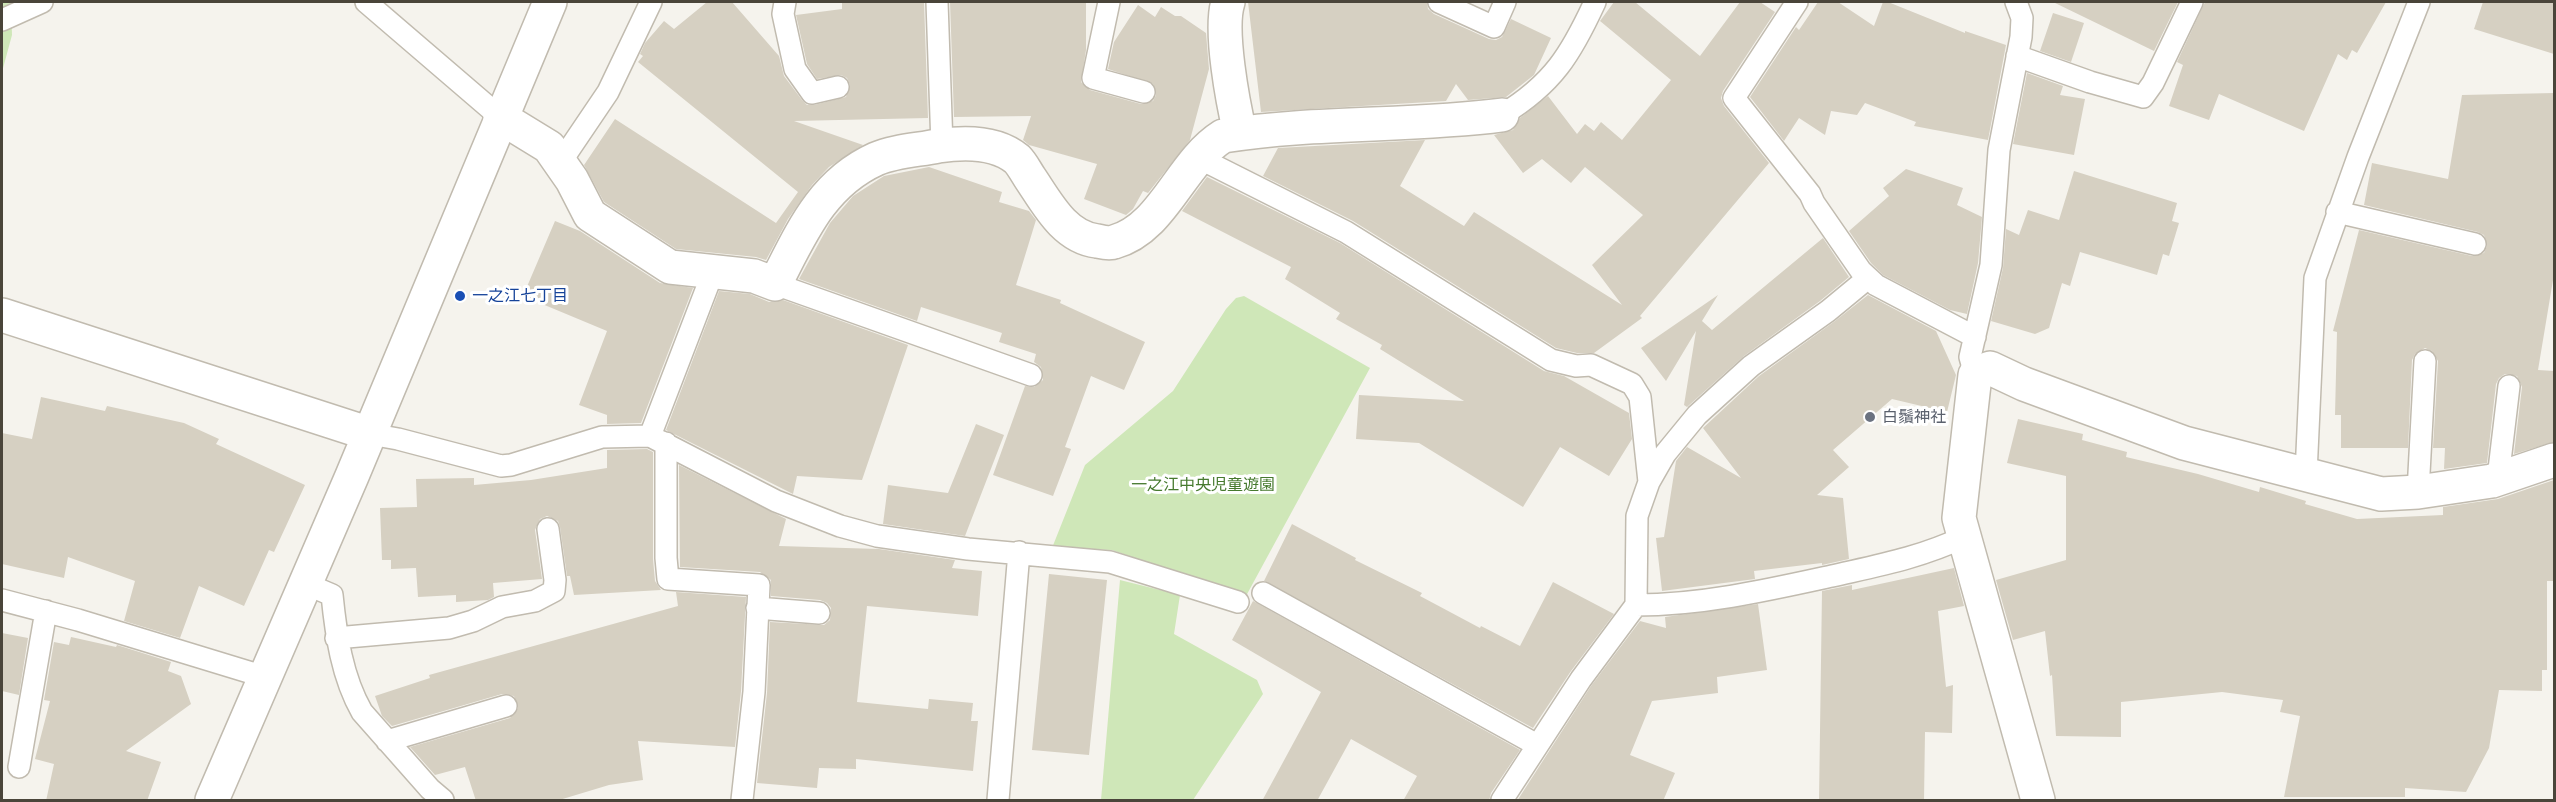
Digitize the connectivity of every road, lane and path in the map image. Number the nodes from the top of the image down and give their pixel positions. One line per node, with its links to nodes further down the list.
1 (42, 2): 16 (lane)
2 (366, 2): 21 (lane)
3 (550, 2): 21 (street)
4 (651, 2): 25 (lane)
5 (785, 2): 18 (lane)
6 (937, 2): 23 (lane)
7 (1109, 2): 19 (lane)
8 (1228, 2): 22 (street)
9 (1438, 2): 10 (lane)
10 (1505, 2)
11 (1594, 2): 20 (lane)
12 (1797, 2): 29 (lane)
13 (2016, 2): 17 (lane)
14 (2192, 2): 17 (lane)
15 (2419, 2): 26 (lane)
16 (2, 20)
17 (2018, 56): 32 (lane)
18 (838, 87)
19 (1144, 92)
20 (1502, 115): 22 (street)
21 (500, 117): 25 (street); 37 (street)
22 (1240, 133): 24 (street)
23 (942, 146): 24 (street); 30 (street)
24 (1197, 157): 42 (lane)
25 (560, 163): 28 (street)
26 (2337, 212): 27 (lane); 40 (lane)
27 (2475, 244)
28 (713, 272): 30 (street); 38 (lane)
29 (1868, 278): 32 (lane); 42 (lane)
30 (775, 284): 34 (lane)
31 (2, 315): 37 (street)
32 (1975, 337): 35 (lane)
33 (2425, 361): 43 (lane)
34 (1031, 375)
35 (1975, 375): 40 (street); 45 (street)
36 (2509, 386): 41 (lane)
37 (370, 434): 38 (lane); 47 (street)
38 (658, 439): 46 (lane); 52 (lane)
39 (2554, 460): 41 (street)
40 (2306, 474): 43 (street)
41 (2498, 478): 43 (street)
42 (1649, 482): 51 (lane)
43 (2418, 492)
44 (548, 529): 55 (lane)
45 (1964, 537): 51 (lane); 66 (street)
46 (1019, 552): 50 (lane); 64 (lane)
47 (306, 584): 55 (lane); 56 (street)
48 (1263, 593): 59 (lane)
49 (2, 600): 53 (lane)
50 (1238, 602)
51 (1636, 605): 59 (lane)
52 (757, 609): 54 (lane); 63 (lane)
53 (46, 611): 56 (lane); 60 (lane)
54 (819, 613)
55 (336, 638): 58 (lane)
56 (266, 677): 61 (street)
57 (506, 706): 58 (lane)
58 (387, 741): 62 (lane)
59 (1537, 745): 65 (lane)
60 (19, 767)
61 (212, 801)
62 (443, 801)
63 (742, 801)
64 (998, 801)
65 (1502, 801)
66 (2038, 801)

